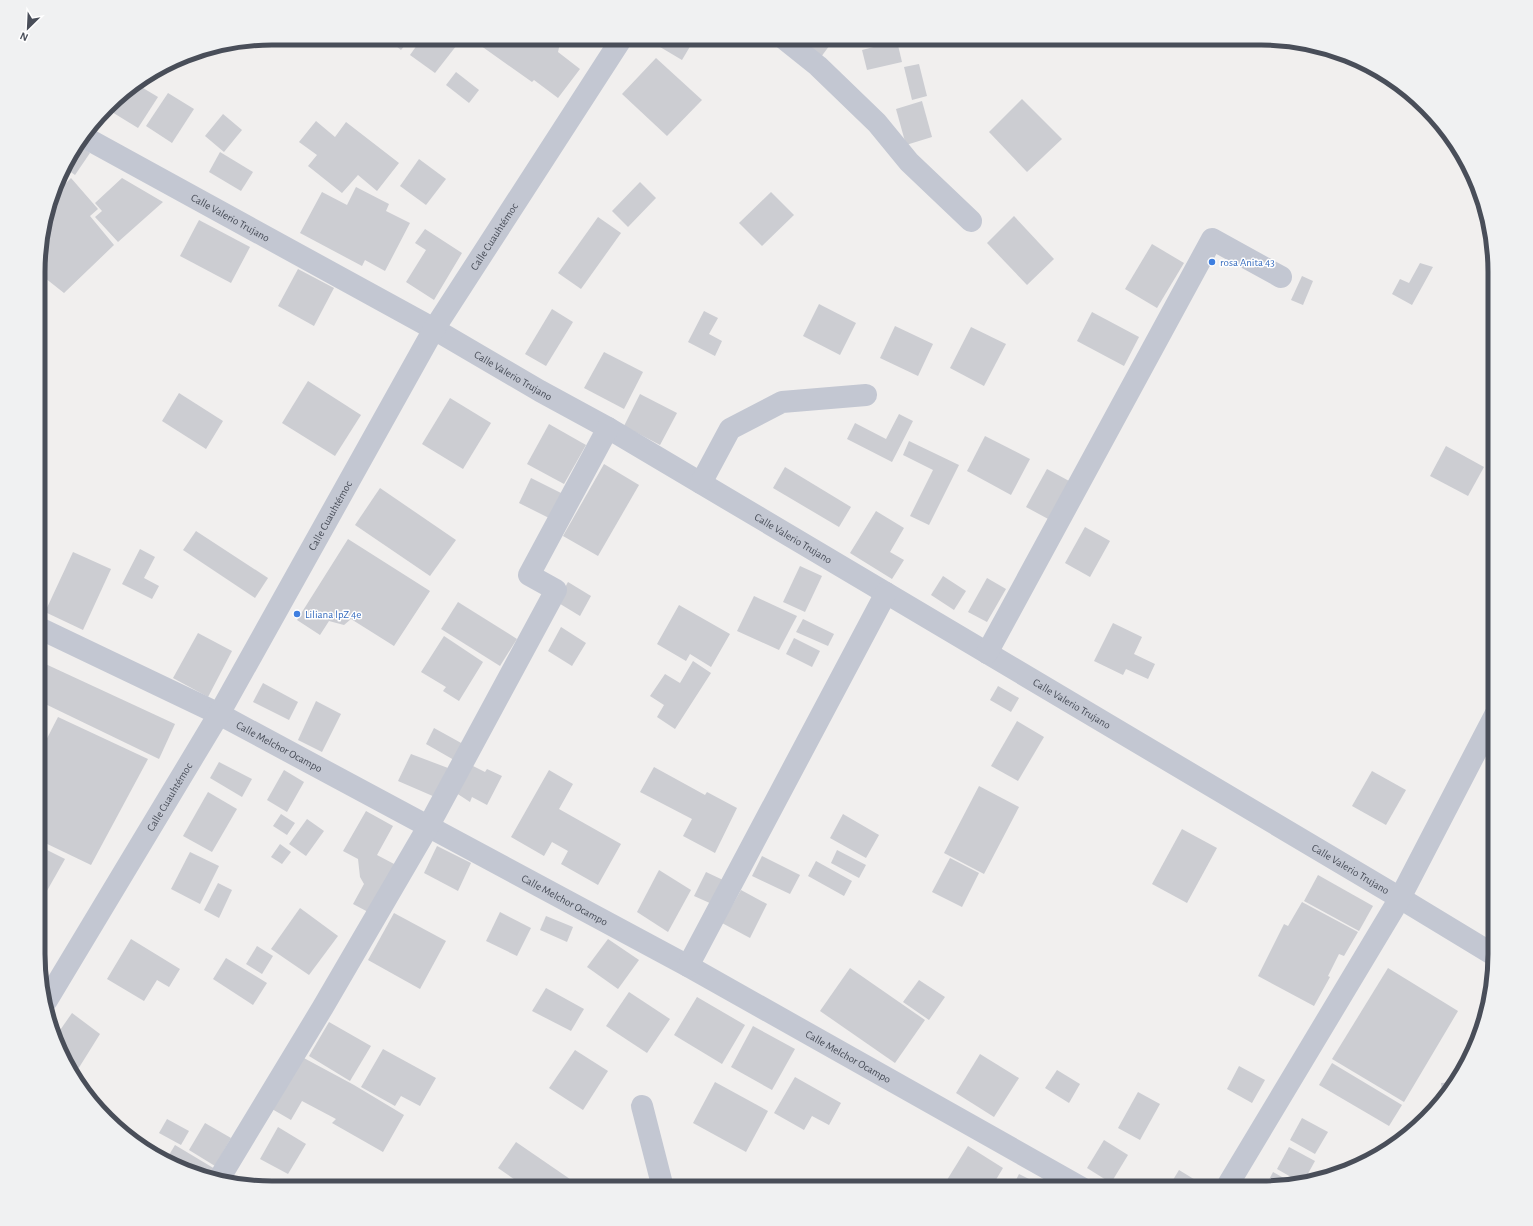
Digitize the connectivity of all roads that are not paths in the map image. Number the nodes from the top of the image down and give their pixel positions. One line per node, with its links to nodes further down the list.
1 (617, 45): 6 (street, Calle Cuauhtémoc)
2 (792, 45): 4 (street)
3 (88, 139): 6 (street, Calle Valerio Trujano)
4 (971, 221)
5 (1281, 277): 12 (street)
6 (434, 329): 8 (street, Calle Valerio Trujano); 13 (street, Calle Cuauhtémoc)
7 (866, 396): 9 (street)
8 (608, 428): 9 (street, Calle Valerio Trujano); 15 (street)
9 (701, 483): 10 (street, Calle Valerio Trujano)
10 (886, 593): 12 (street, Calle Valerio Trujano); 18 (street)
11 (45, 631): 13 (street, Calle Melchor Ocampo)
12 (987, 653): 16 (street, Calle Valerio Trujano)
13 (219, 714): 15 (street, Calle Melchor Ocampo); 19 (street, Calle Cuauhtémoc)
14 (1488, 734): 16 (street)
15 (428, 827): 18 (street, Calle Melchor Ocampo); 21 (street)
16 (1400, 898): 17 (street, Calle Valerio Trujano); 24 (street)
17 (1488, 951)
18 (688, 966): 23 (street, Calle Melchor Ocampo)
19 (49, 997)
20 (642, 1106): 22 (street)
21 (221, 1175)
22 (661, 1181)
23 (1070, 1181)
24 (1230, 1181)

